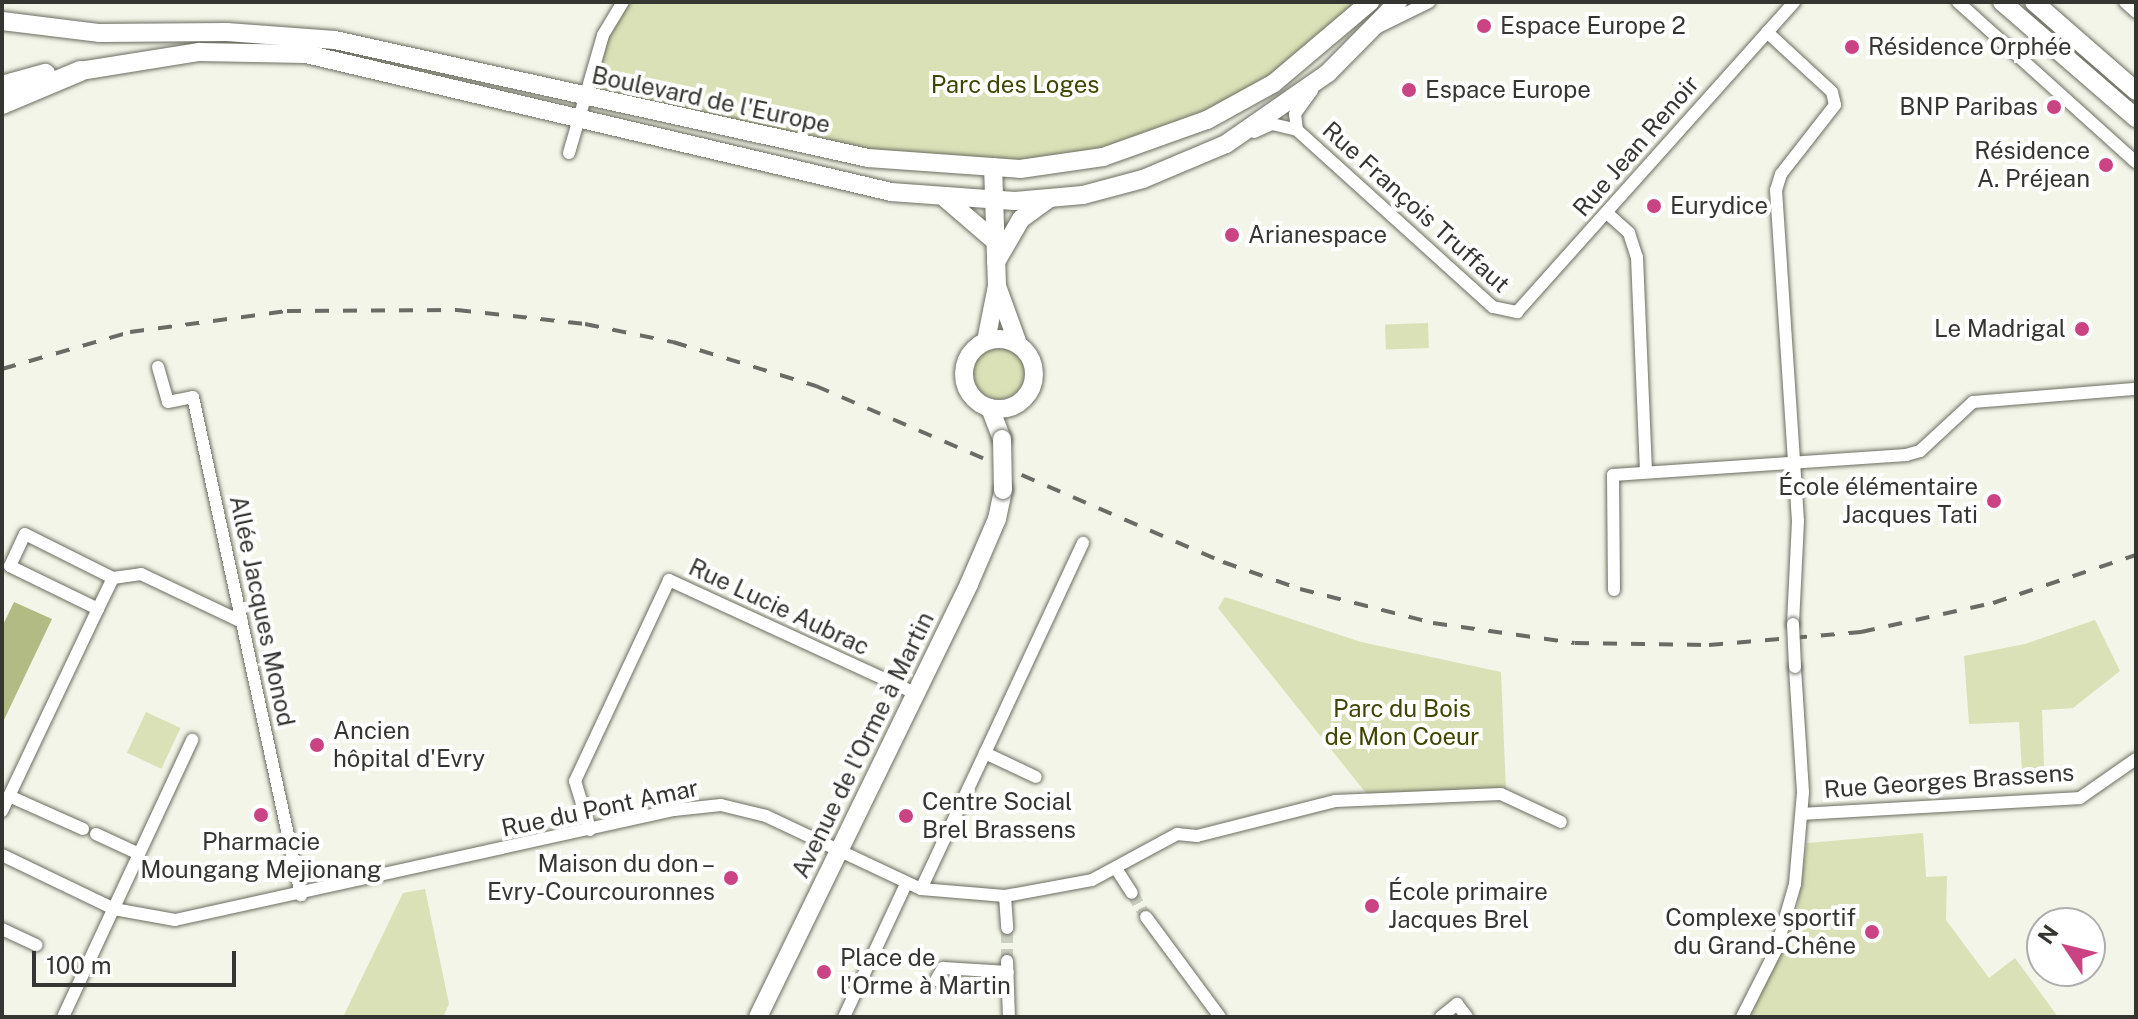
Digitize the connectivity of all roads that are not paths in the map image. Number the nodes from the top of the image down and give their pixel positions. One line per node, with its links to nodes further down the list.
1 (623, 2): 18 (street)
2 (1370, 2): 26 (main road, Boulevard de l'Europe)
3 (1398, 2): 12 (main road, Boulevard de l'Europe)
4 (1429, 2): 12 (street)
5 (1794, 2): 13 (street, Rue Jean Renoir)
6 (1958, 2): 25 (street)
7 (2002, 2): 20 (main road)
8 (2034, 2): 17 (main road)
9 (2125, 2): 10 (street)
10 (2136, 12)
11 (2, 21): 18 (main road, Boulevard de l'Europe)
12 (1373, 29): 15 (main road, Boulevard de l'Europe)
13 (1767, 32): 30 (street, Rue Jean Renoir); 42 (street)
14 (80, 71): 16 (main road); 19 (main road); 21 (main road, Boulevard de l'Europe)
15 (1328, 73): 22 (street, Rue François Truffaut); 23 (main road, Boulevard de l'Europe)
16 (2, 86)
17 (2136, 91)
18 (584, 97): 21 (street); 26 (main road, Boulevard de l'Europe)
19 (2, 104)
20 (2136, 118)
21 (579, 119): 24 (street); 27 (main road, Boulevard de l'Europe)
22 (1297, 130): 23 (street, Rue François Truffaut); 34 (street, Rue François Truffaut)
23 (1226, 144): 28 (main road, Boulevard de l'Europe)
24 (569, 153)
25 (2136, 162)
26 (993, 167): 29 (main road)
27 (946, 199): 29 (main road, Boulevard de l'Europe); 31 (main road)
28 (1049, 199): 29 (main road, Boulevard de l'Europe); 32 (main road)
29 (995, 200): 31 (main road)
30 (1607, 213): 34 (street, Rue Jean Renoir); 43 (street)
31 (995, 241): 32 (main road)
32 (996, 262): 33 (main road)
33 (997, 286): 35 (main road); 36 (main road)
34 (1507, 313)
35 (986, 341): 36 (main road); 40 (main road)
36 (1018, 344): 39 (main road)
37 (158, 367): 48 (street, Allée Jacques Monod)
38 (2136, 389): 42 (street)
39 (1013, 407): 40 (main road); 41 (main road)
40 (990, 408): 41 (main road)
41 (1002, 439): 49 (main road, Avenue de l'Orme à Martin, bridge)
42 (1795, 462): 43 (street); 56 (street, bridge)
43 (1646, 470): 46 (street)
44 (1083, 543): 51 (street)
45 (113, 578): 47 (street); 47 (street); 48 (street)
46 (1614, 590)
47 (98, 609): 54 (street)
48 (242, 622): 68 (street, Allée Jacques Monod)
49 (915, 693): 59 (street, Rue Lucie Aubrac); 61 (main road, Avenue de l'Orme à Martin)
50 (192, 740): 62 (street)
51 (985, 753): 53 (street); 66 (street)
52 (2136, 759): 56 (street, Rue Georges Brassens)
53 (1036, 777)
54 (9, 796): 55 (street); 58 (street)
55 (2, 811)
56 (1802, 814): 83 (street)
57 (1561, 822): 64 (street, Rue du Pont Amar)
58 (83, 829)
59 (590, 830): 61 (street, Rue du Pont Amar); 68 (street, Rue du Pont Amar)
60 (96, 834): 62 (street)
61 (837, 853): 65 (street, Rue du Pont Amar); 77 (main road, Avenue de l'Orme à Martin)
62 (139, 854): 70 (street)
63 (2, 855): 70 (street, Rue du Pont Amar)
64 (1117, 870): 67 (street); 69 (street, Rue du Pont Amar)
65 (906, 884): 66 (street, Rue du Pont Amar); 78 (street)
66 (921, 889): 69 (street, Rue du Pont Amar)
67 (1132, 893)
68 (301, 895): 70 (street, Rue du Pont Amar)
69 (1005, 896): 72 (street)
70 (114, 909): 76 (street)
71 (1146, 917): 80 (street)
72 (1007, 928)
73 (2, 929): 74 (street)
74 (36, 945)
75 (936, 980): 79 (street)
76 (63, 1017)
77 (758, 1017)
78 (844, 1017)
79 (1009, 1017)
80 (1220, 1017)
81 (1441, 1017): 82 (street)
82 (1467, 1017)
83 (1742, 1017)

